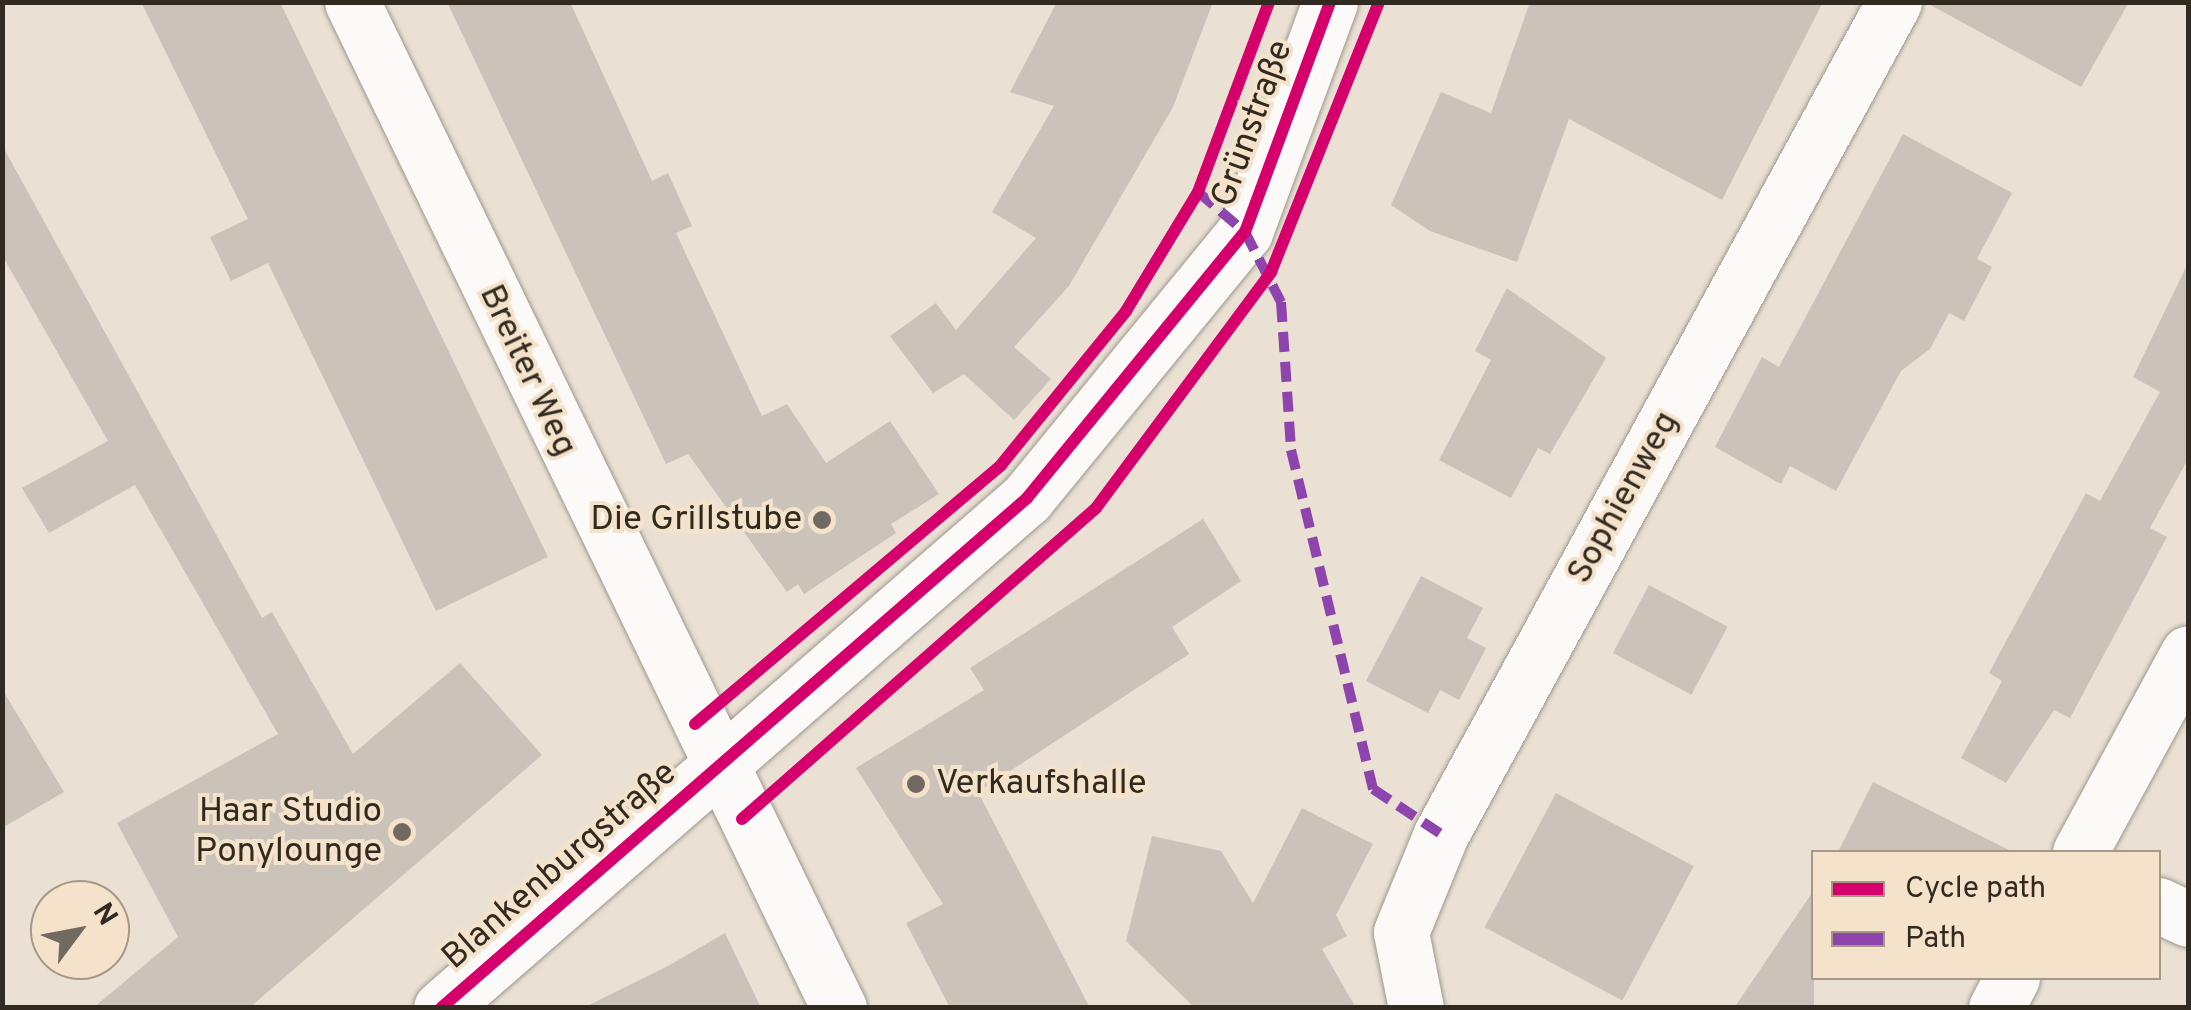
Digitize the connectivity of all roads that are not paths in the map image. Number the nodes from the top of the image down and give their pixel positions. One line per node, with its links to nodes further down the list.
1 (352, 2): 5 (street, Breiter Weg)
2 (1330, 2): 5 (street, Grünstraße)
3 (1894, 2): 12 (street, Sophienweg)
4 (2188, 654): 6 (street)
5 (718, 770): 10 (street, Blankenburgstraße); 11 (street, Breiter Weg)
6 (2081, 850)
7 (2161, 906): 8 (street)
8 (2188, 919)
9 (2011, 980): 13 (street)
10 (440, 1008)
11 (839, 1008)
12 (1416, 1008)
13 (1996, 1008)

